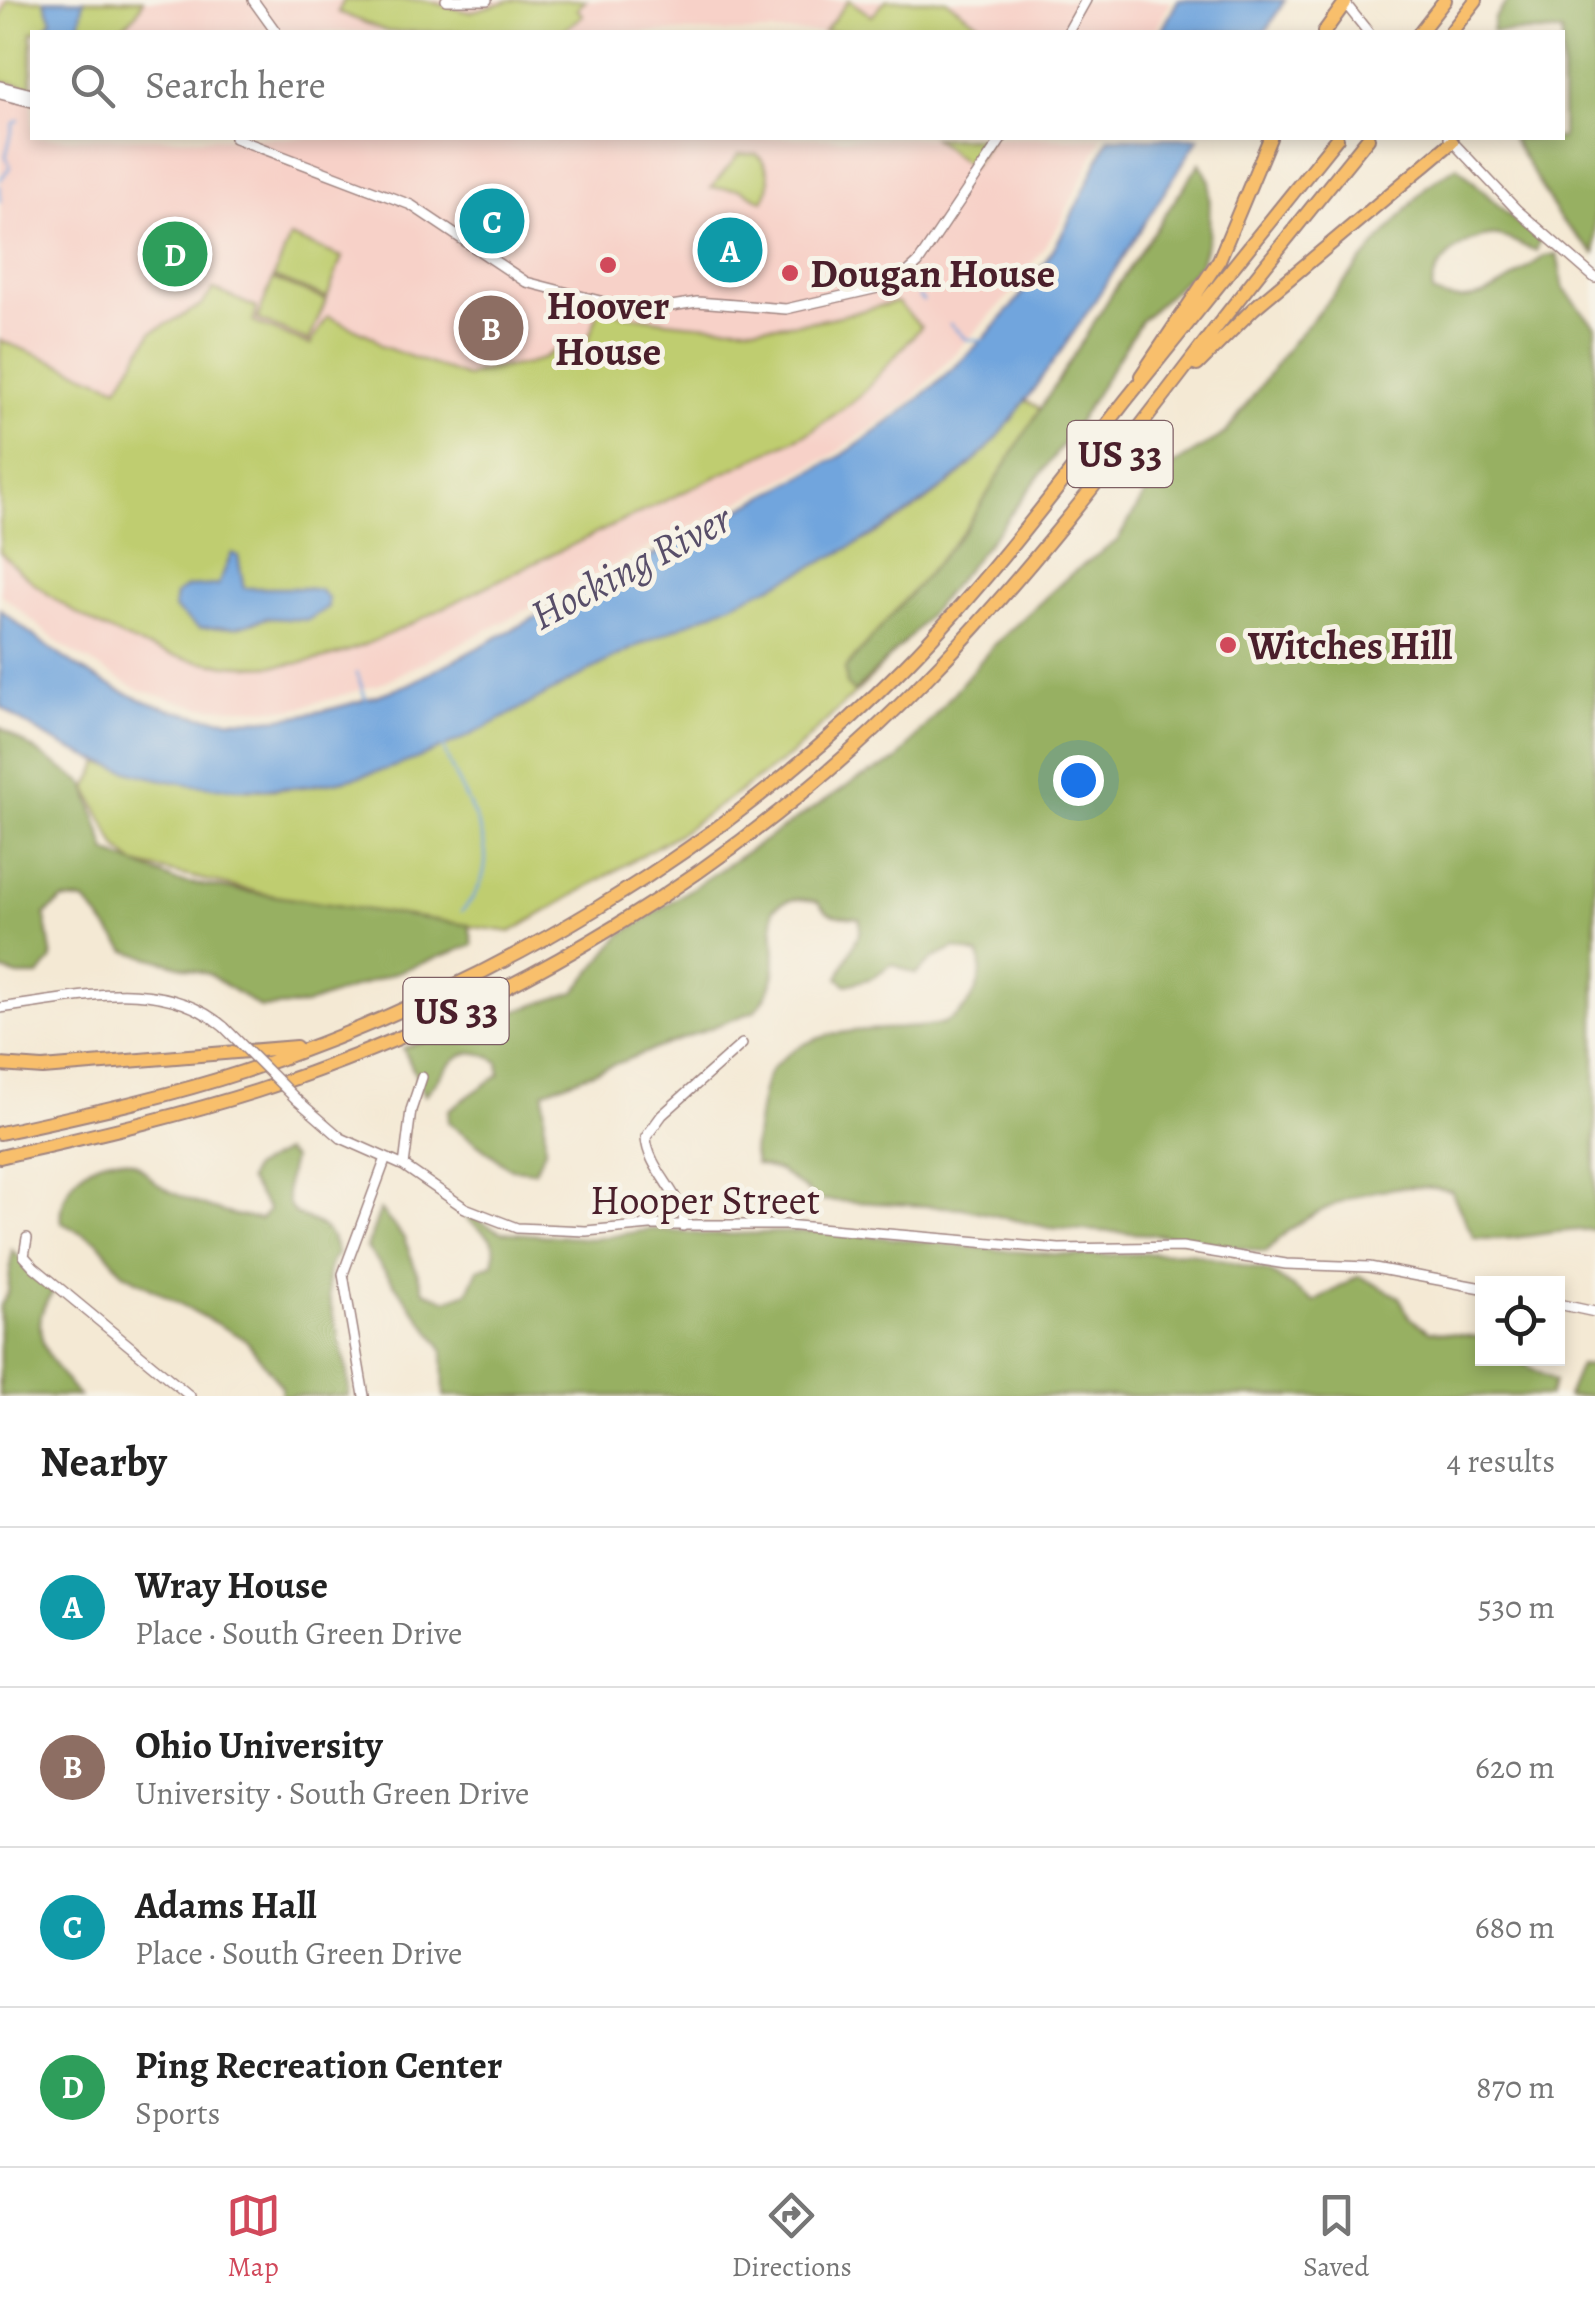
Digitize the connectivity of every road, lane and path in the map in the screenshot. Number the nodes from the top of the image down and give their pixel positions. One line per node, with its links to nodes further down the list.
1 (254, 0): 8 (street)
2 (446, 0): 3 (street)
3 (487, 0)
4 (1086, 0): 9 (street)
5 (1445, 0): 12 (highway)
6 (1476, 0): 13 (highway)
7 (1346, 2): 10 (highway); 11 (street)
8 (275, 30)
9 (1069, 30)
10 (1325, 30)
11 (1367, 30)
12 (1422, 30)
13 (1452, 30)
14 (0, 86): 16 (street)
15 (0, 94): 17 (street)
16 (30, 97)
17 (30, 98)
18 (243, 140): 19 (street)
19 (1001, 140)
20 (1269, 140): 26 (highway)
21 (1335, 140): 26 (highway, US 33)
22 (1366, 140): 25 (highway, US 33)
23 (1450, 140): 24 (street); 25 (highway)
24 (1595, 278)
25 (1173, 386): 33 (highway, US 33)
26 (1130, 395): 28 (highway, US 33)
27 (0, 1008): 34 (street, Hooper Street, bridge)
28 (320, 1044): 30 (highway); 32 (highway, US 33)
29 (742, 1044): 36 (street)
30 (0, 1066)
31 (422, 1077): 35 (street)
32 (0, 1134)
33 (0, 1157)
34 (386, 1158): 35 (street, Hooper Street); 42 (street)
35 (404, 1166): 36 (street, Hooper Street)
36 (683, 1226): 38 (street, Hooper Street)
37 (27, 1238): 41 (street)
38 (1475, 1287)
39 (1565, 1306): 40 (street)
40 (1595, 1312)
41 (190, 1396)
42 (364, 1396)

